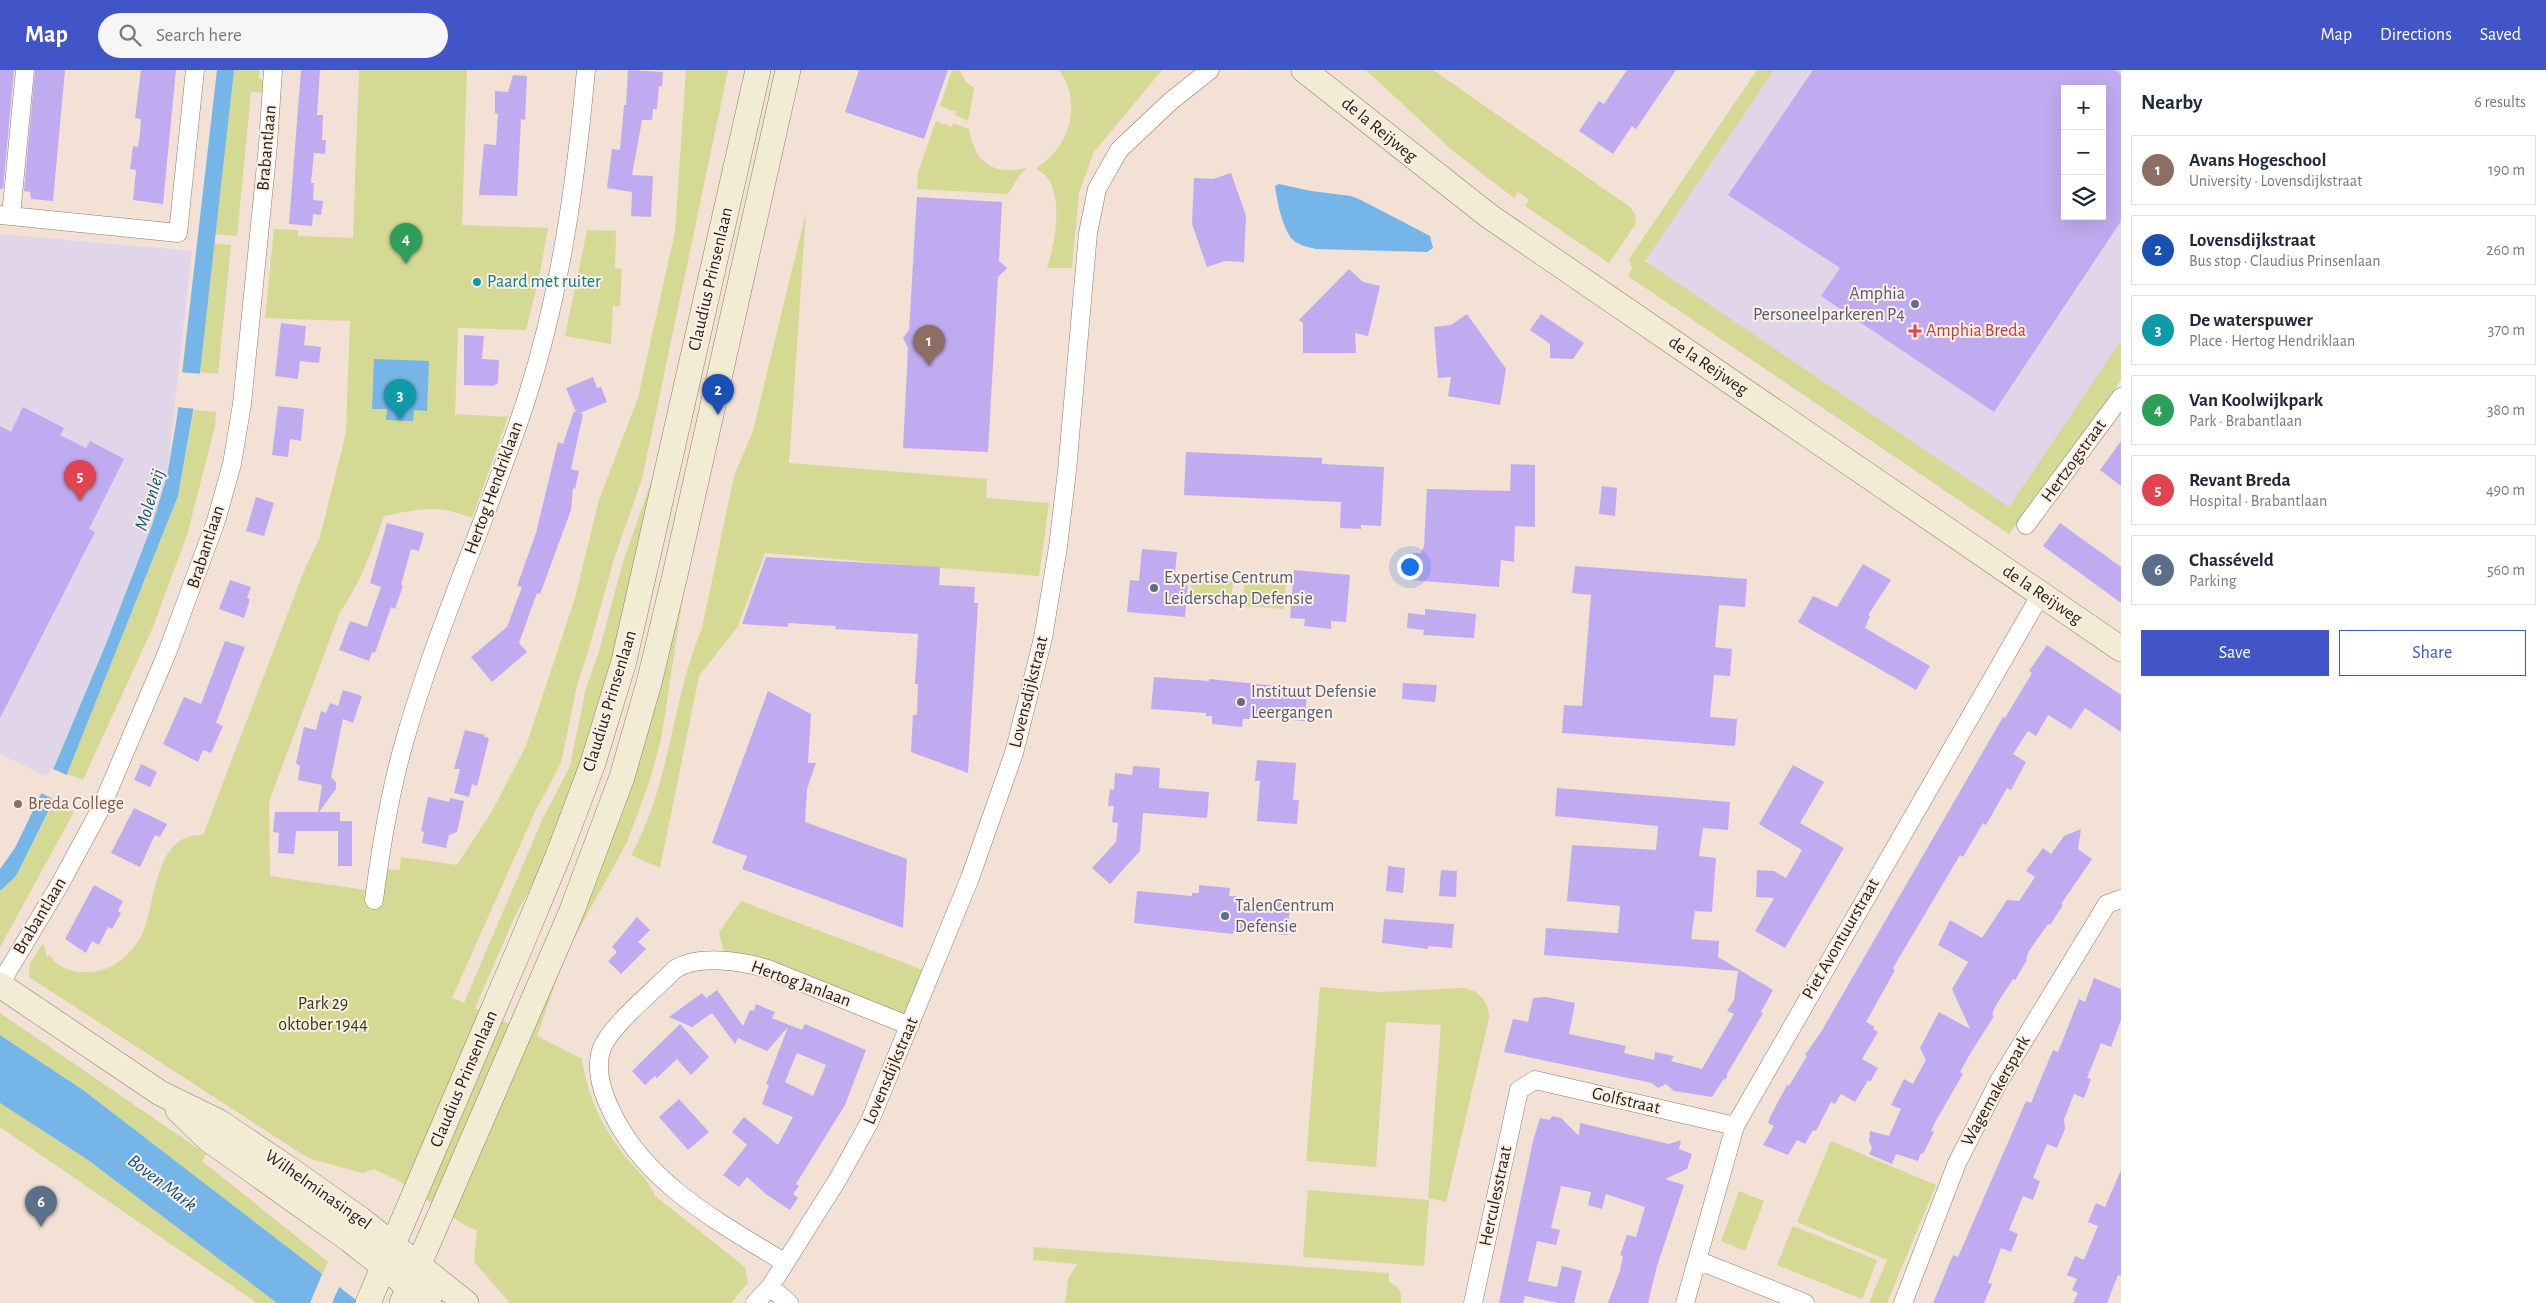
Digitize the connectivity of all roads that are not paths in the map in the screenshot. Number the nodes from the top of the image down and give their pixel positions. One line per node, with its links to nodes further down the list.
1 (25, 70): 9 (street)
2 (195, 70): 9 (street)
3 (273, 70): 16 (street, Brabantlaan)
4 (586, 70): 15 (street, Hertog Hendriklaan)
5 (758, 70): 20 (main road, Claudius Prinsenlaan)
6 (788, 70): 23 (main road, Claudius Prinsenlaan)
7 (1210, 70): 17 (street, Lovensdijkstraat)
8 (1304, 70): 12 (main road, de la Reijweg)
9 (6, 215)
10 (2121, 397): 11 (street, Hertzogstraat)
11 (2026, 526)
12 (2041, 594): 13 (main road, de la Reijweg); 19 (street, Piet Avontuurstraat)
13 (2121, 649)
14 (2121, 899): 33 (street, Wagemakerspark)
15 (374, 900)
16 (0, 984): 20 (main road, Wilhelminasingel)
17 (910, 1026): 22 (street, Lovensdijkstraat); 22 (street, Hertog Janlaan)
18 (1519, 1090): 19 (street, Golfstraat); 30 (street, Herculesstraat)
19 (1735, 1126): 21 (street, Piet Avontuurstraat)
20 (388, 1256): 23 (main road, Wilhelminasingel); 25 (main road, Claudius Prinsenlaan)
21 (1698, 1260): 31 (street, Piet Avontuurstraat); 32 (street)
22 (784, 1262): 24 (street, Lovensdijkstraat)
23 (410, 1285): 26 (main road, Wilhelminasingel); 27 (main road, Wilhelminasingel)
24 (770, 1286): 28 (street, Lovensdijkstraat); 29 (street)
25 (369, 1301)
26 (430, 1303)
27 (466, 1303)
28 (755, 1303)
29 (789, 1303)
30 (1473, 1303)
31 (1684, 1303)
32 (1805, 1303)
33 (1902, 1303)

